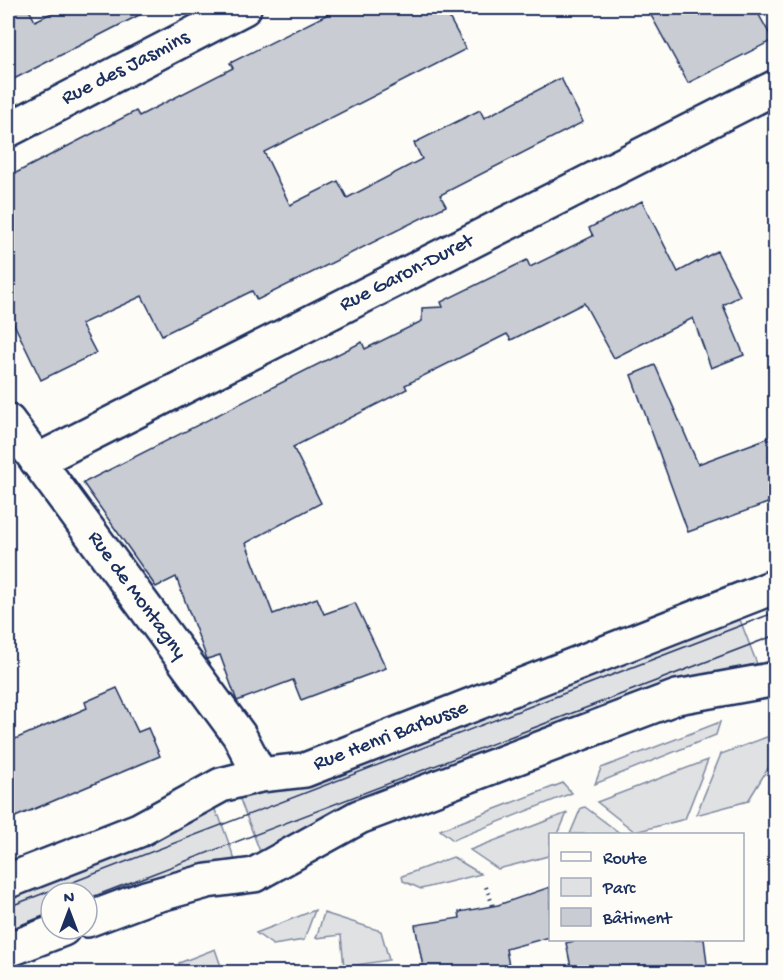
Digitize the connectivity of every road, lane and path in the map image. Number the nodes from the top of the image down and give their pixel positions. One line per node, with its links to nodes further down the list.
1 (244, 8): 3 (street, Rue des Jasmins)
2 (776, 87): 5 (street, Rue Garon-Duret)
3 (8, 130)
4 (8, 421): 5 (street, Rue de Montagny)
5 (37, 461): 8 (street, Rue de Montagny)
6 (776, 586): 8 (street, Rue Henri Barbusse)
7 (776, 679): 12 (street)
8 (260, 775): 9 (street, Rue Henri Barbusse)
9 (8, 881)
10 (486, 887): 11 (path)
11 (493, 906)
12 (99, 915)
13 (39, 938): 14 (street)
14 (8, 950)

